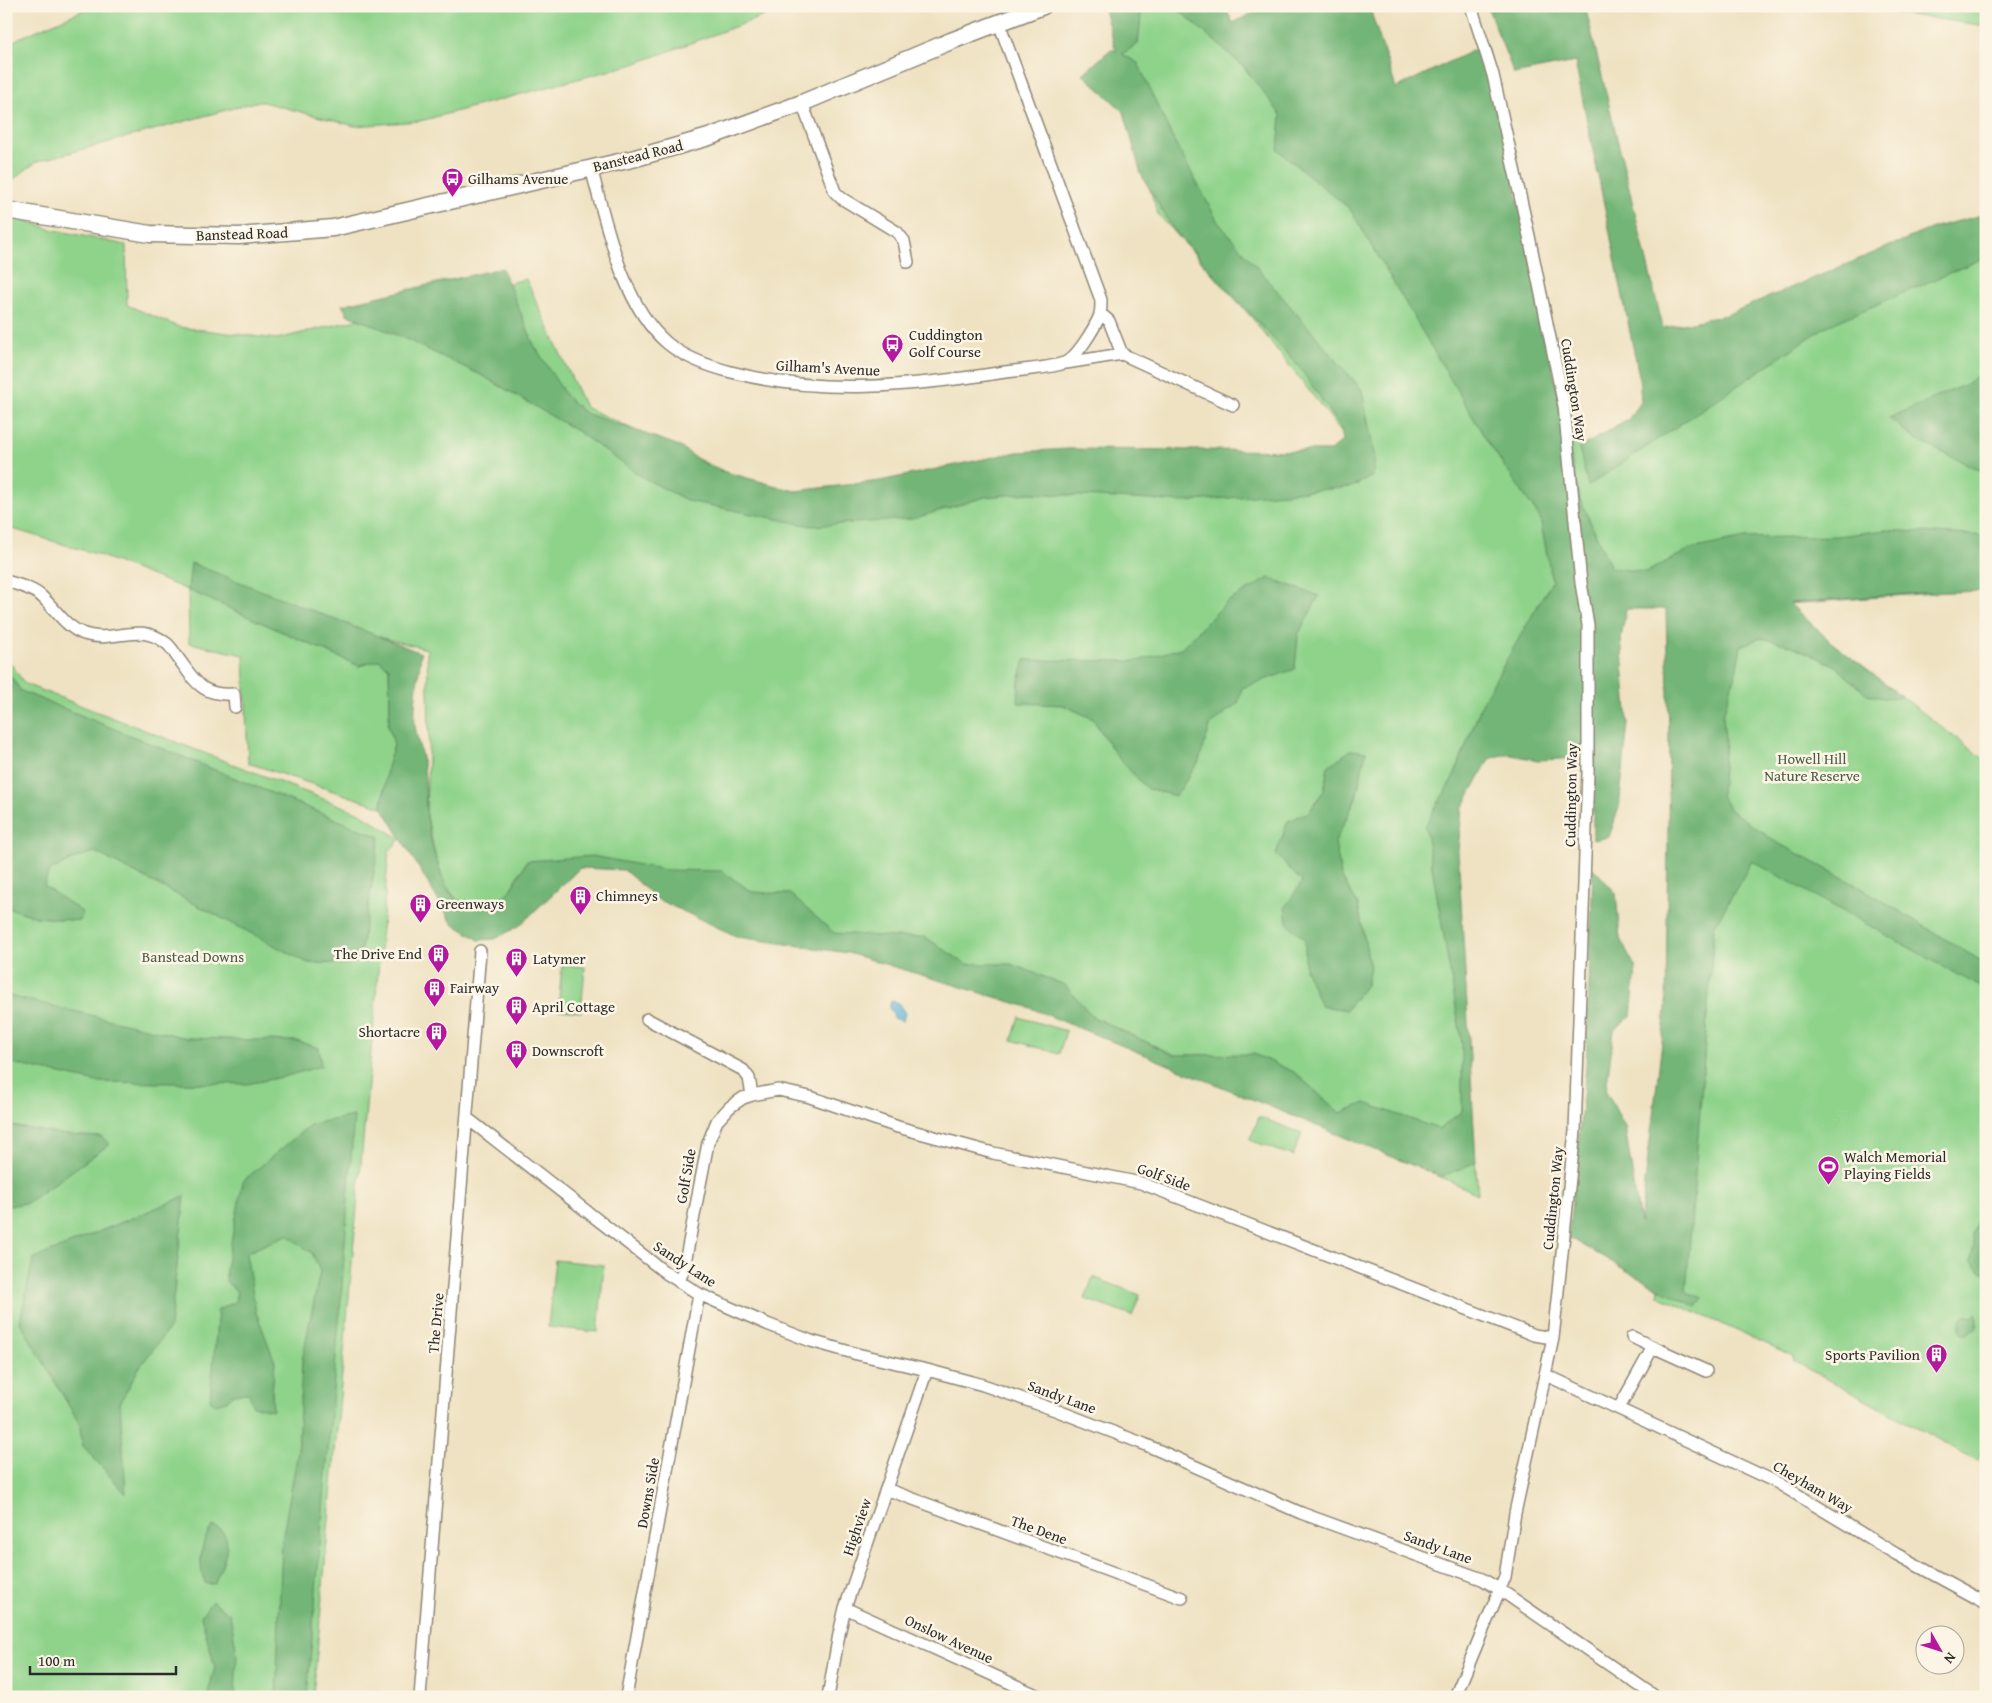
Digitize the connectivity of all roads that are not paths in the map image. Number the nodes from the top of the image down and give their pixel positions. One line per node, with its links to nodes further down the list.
1 (1043, 6): 3 (street, Banstead Road)
2 (1471, 6): 21 (street, Cuddington Way)
3 (999, 23): 4 (street, Banstead Road); 8 (street)
4 (802, 103): 5 (street, Banstead Road); 7 (street)
5 (591, 168): 6 (street, Banstead Road); 10 (street, Gilham's Avenue)
6 (6, 210)
7 (908, 262)
8 (1100, 313): 9 (street); 10 (street)
9 (1122, 354): 10 (street, Gilham's Avenue); 11 (street)
10 (1066, 363)
11 (1233, 405)
12 (6, 581): 13 (street)
13 (235, 707)
14 (480, 951): 17 (street, The Drive)
15 (647, 1019): 16 (street)
16 (752, 1095): 18 (street, Golf Side); 21 (street, Golf Side)
17 (468, 1118): 18 (street, Sandy Lane); 32 (street, The Drive)
18 (679, 1282): 19 (street, Sandy Lane)
19 (699, 1294): 23 (street, Sandy Lane); 33 (street, Downs Side)
20 (1632, 1337): 22 (street)
21 (1553, 1338): 25 (street, Cuddington Way)
22 (1653, 1347): 24 (street); 26 (street)
23 (927, 1370): 27 (street, Highview); 28 (street, Sandy Lane)
24 (1706, 1371)
25 (1546, 1375): 26 (street, Cheyham Way); 28 (street, Cuddington Way)
26 (1619, 1408): 30 (street, Cheyham Way)
27 (886, 1489): 29 (street, The Dene); 31 (street, Highview)
28 (1499, 1589): 36 (street, Cuddington Way); 37 (street, Sandy Lane)
29 (1182, 1598)
30 (1986, 1603)
31 (845, 1608): 34 (street, Highview); 35 (street, Onslow Avenue)
32 (420, 1697)
33 (626, 1697)
34 (828, 1697)
35 (1040, 1697)
36 (1455, 1697)
37 (1656, 1697)

